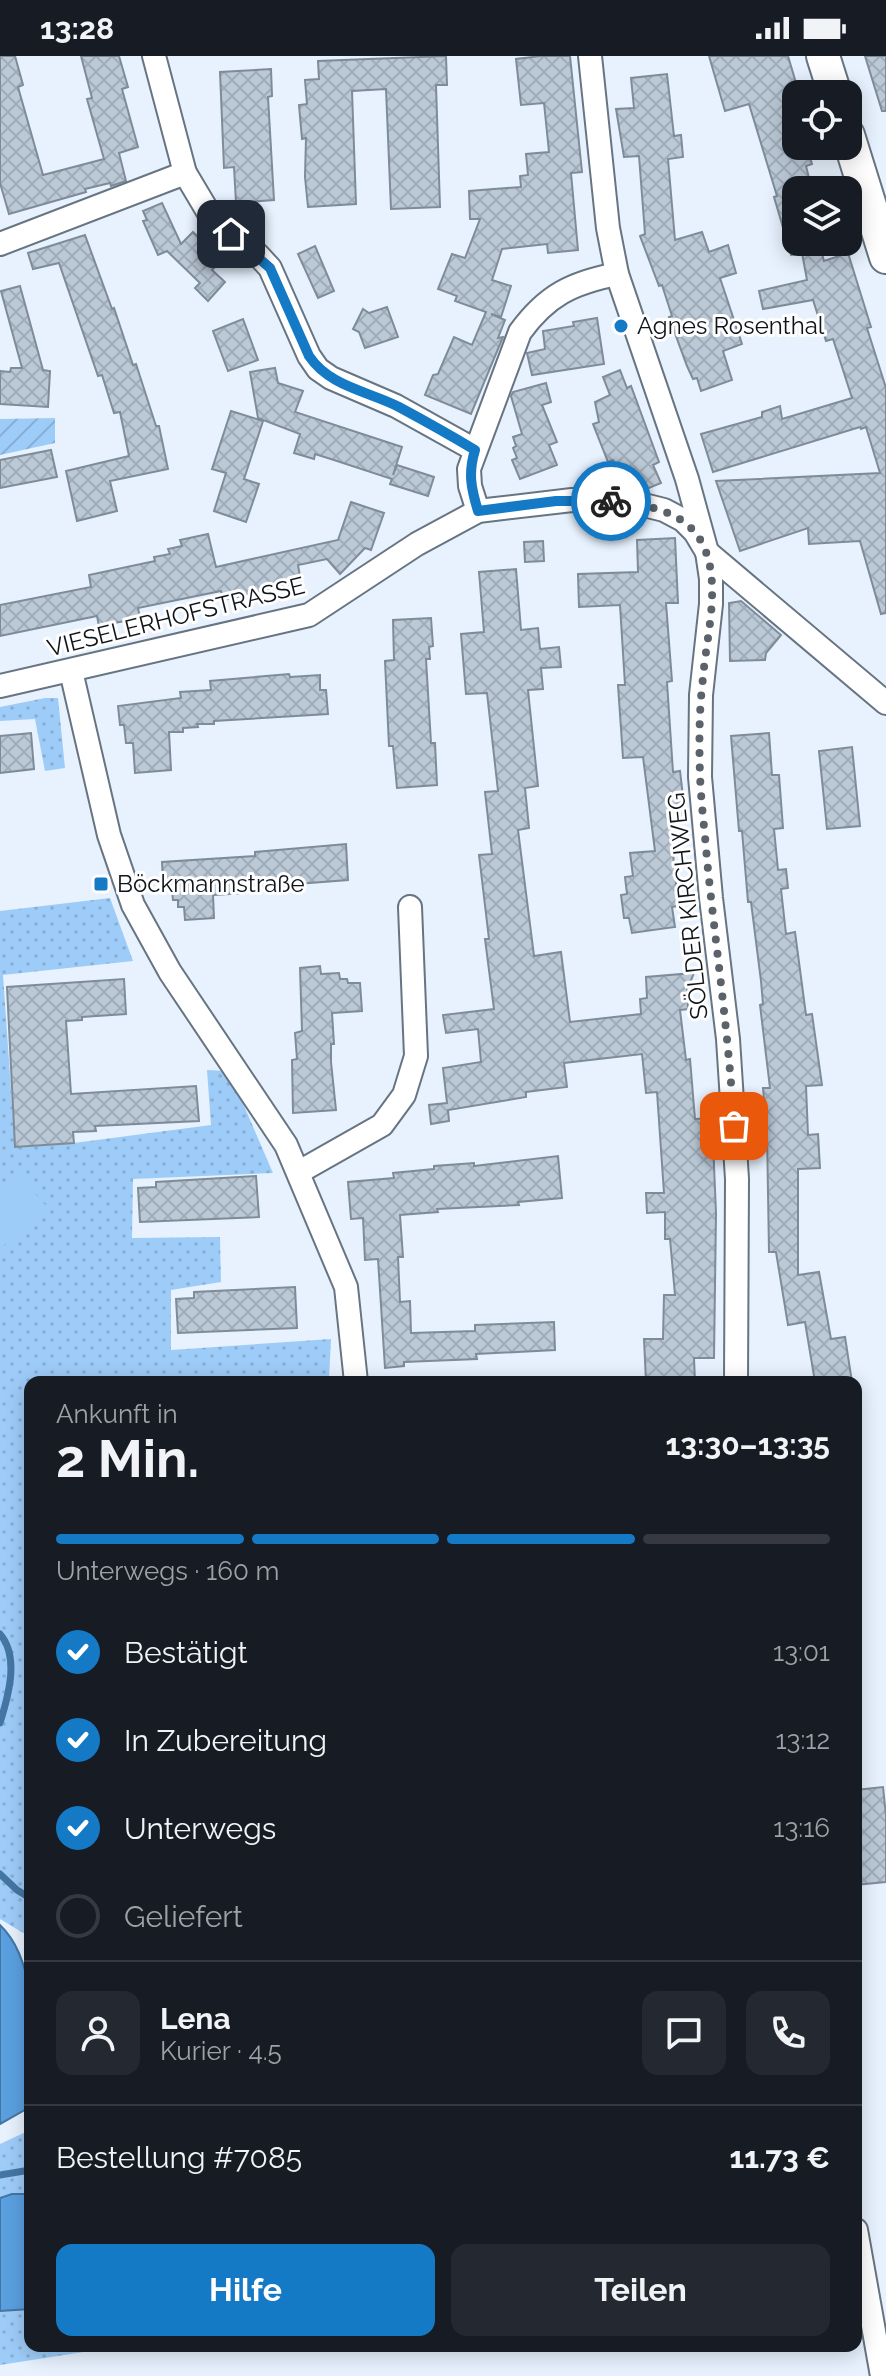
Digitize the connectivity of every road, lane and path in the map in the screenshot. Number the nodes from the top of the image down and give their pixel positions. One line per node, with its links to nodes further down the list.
1 (154, 56): 6 (street)
2 (590, 56): 9 (street, SÖLDER KIRCHWEG)
3 (823, 56): 4 (main road)
4 (831, 80)
5 (856, 160): 8 (main road)
6 (185, 173): 7 (street); 10 (street)
7 (0, 244)
8 (886, 257)
9 (617, 274): 10 (street); 12 (street, SÖLDER KIRCHWEG)
10 (475, 450): 11 (street)
11 (478, 511): 12 (street, VIESELERHOFSTRASSE); 13 (street, VIESELERHOFSTRASSE)
12 (707, 552): 15 (street, VIESELERHOFSTRASSE); 19 (street, SÖLDER KIRCHWEG)
13 (71, 671): 14 (street, VIESELERHOFSTRASSE); 17 (street)
14 (0, 686)
15 (886, 703)
16 (410, 907): 17 (street)
17 (299, 1172): 18 (street)
18 (355, 1376)
19 (736, 1376)
20 (862, 2249): 21 (street)
21 (877, 2296): 22 (street)
22 (882, 2376)

